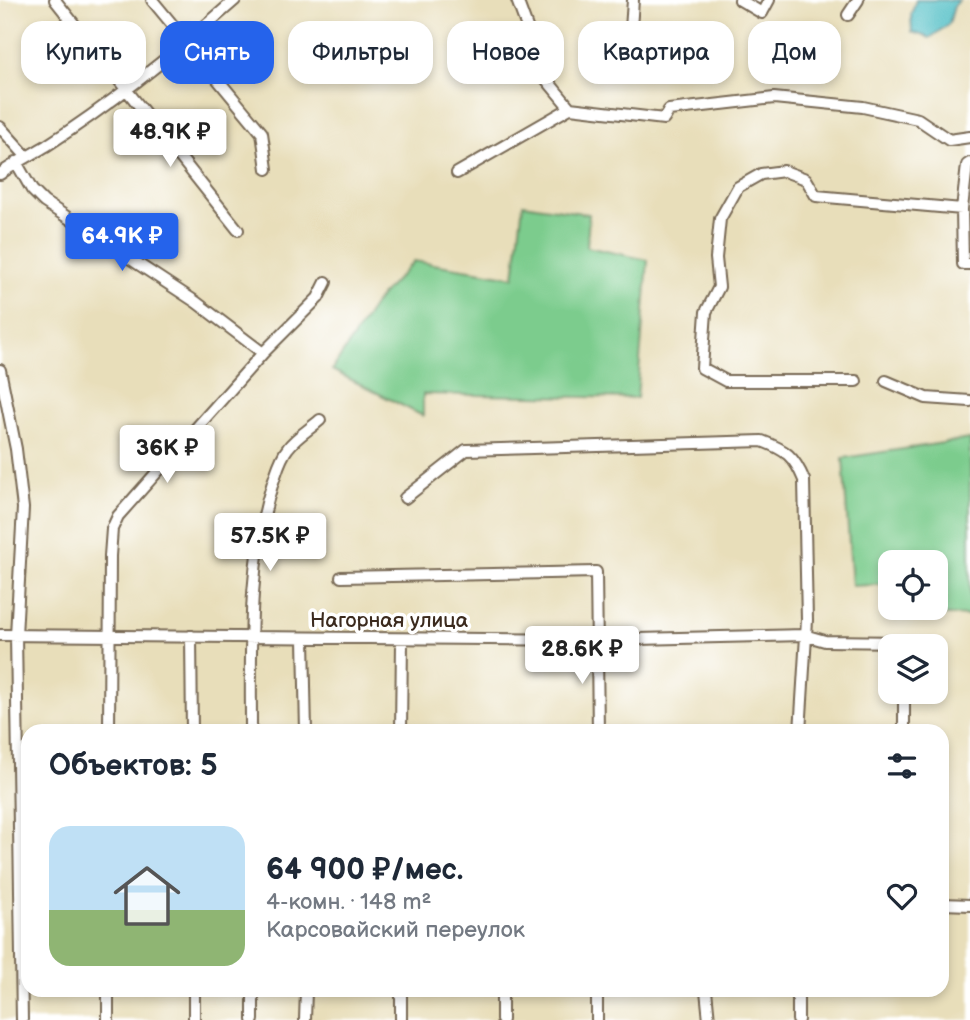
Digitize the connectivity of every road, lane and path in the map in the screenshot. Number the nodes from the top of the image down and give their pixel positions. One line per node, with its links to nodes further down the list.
1 (55, 0): 15 (street)
2 (152, 0): 10 (street)
3 (235, 0): 11 (street)
4 (517, 0): 16 (street)
5 (633, 0): 12 (street)
6 (740, 0): 7 (street)
7 (769, 0)
8 (858, 0): 9 (street)
9 (848, 15)
10 (169, 21)
11 (211, 21)
12 (632, 21)
13 (160, 64): 15 (street)
14 (221, 84): 22 (street)
15 (127, 90): 19 (street); 26 (street)
16 (570, 108): 18 (street); 23 (street)
17 (0, 127): 19 (street)
18 (970, 136)
19 (26, 156): 20 (street)
20 (16, 162): 24 (street); 29 (street)
21 (970, 163): 25 (street)
22 (267, 169)
23 (457, 173)
24 (0, 174)
25 (962, 209): 27 (street); 31 (street)
26 (238, 229)
27 (970, 264)
28 (326, 282): 29 (street)
29 (263, 354): 37 (street)
30 (0, 370): 39 (street)
31 (856, 381)
32 (886, 381): 33 (street)
33 (970, 401)
34 (320, 420): 42 (street)
35 (405, 498): 40 (street)
36 (341, 577): 45 (street)
37 (109, 634): 39 (street, Нагорная улица); 41 (street, Нагорная улица); 48 (street)
38 (0, 635): 39 (street, Нагорная улица)
39 (16, 635): 58 (street)
40 (804, 635): 45 (street, Нагорная улица); 46 (street, Нагорная улица); 54 (street)
41 (191, 636): 42 (street, Нагорная улица); 49 (street)
42 (251, 638): 43 (street, Нагорная улица); 50 (street)
43 (304, 639): 44 (street, Нагорная улица); 51 (street)
44 (402, 640): 45 (street, Нагорная улица); 52 (street)
45 (597, 640): 53 (street)
46 (878, 643)
47 (904, 704): 55 (street)
48 (109, 724)
49 (192, 724)
50 (251, 724)
51 (306, 724)
52 (401, 724)
53 (598, 724)
54 (800, 724)
55 (904, 724)
56 (949, 904): 57 (street)
57 (970, 905)
58 (21, 956)
59 (22, 997): 69 (street)
60 (108, 997): 70 (street)
61 (194, 997): 71 (street)
62 (253, 997): 72 (street)
63 (306, 997): 73 (street)
64 (401, 997): 74 (street)
65 (502, 997): 75 (street)
66 (597, 997): 76 (street)
67 (707, 997): 77 (street)
68 (798, 997): 78 (street)
69 (22, 1020)
70 (108, 1020)
71 (194, 1020)
72 (253, 1020)
73 (305, 1020)
74 (401, 1020)
75 (502, 1020)
76 (597, 1020)
77 (709, 1020)
78 (798, 1020)

